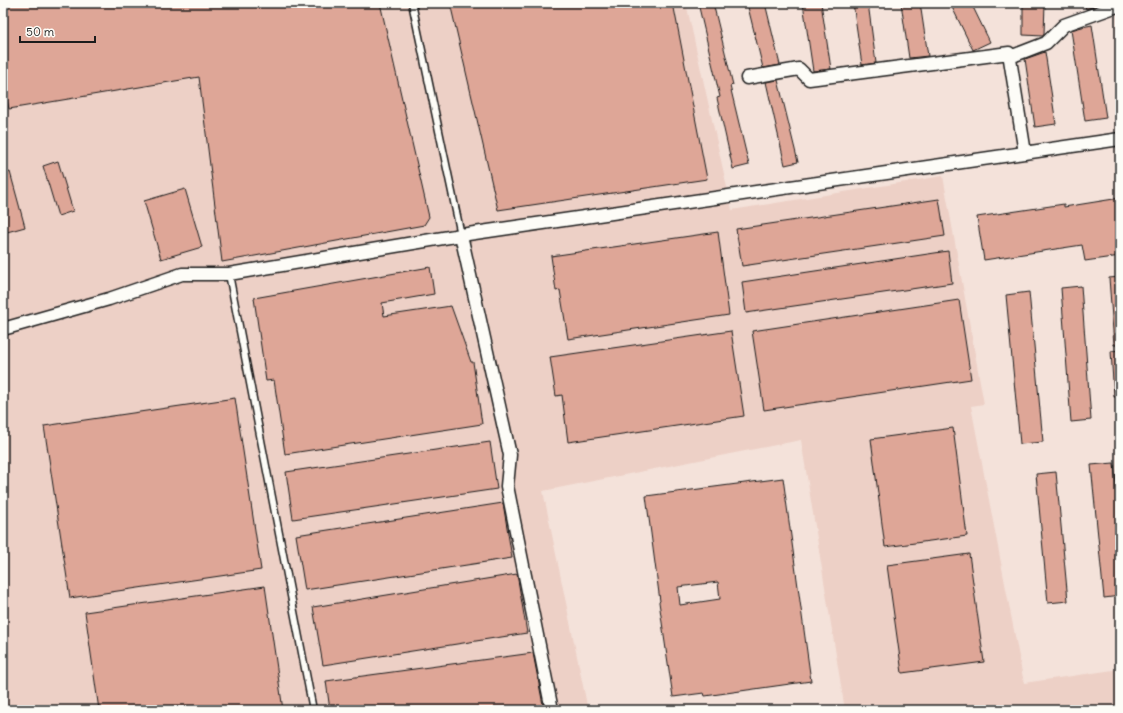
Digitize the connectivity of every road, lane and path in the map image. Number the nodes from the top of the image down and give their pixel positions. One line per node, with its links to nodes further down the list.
1 (412, 3): 7 (lane)
2 (1120, 5): 3 (street)
3 (1010, 57): 4 (street); 6 (street)
4 (747, 78)
5 (1120, 139): 6 (street)
6 (1025, 153): 7 (street)
7 (460, 235): 8 (street); 11 (street)
8 (229, 274): 9 (street); 10 (lane)
9 (3, 330)
10 (312, 710)
11 (552, 710)

